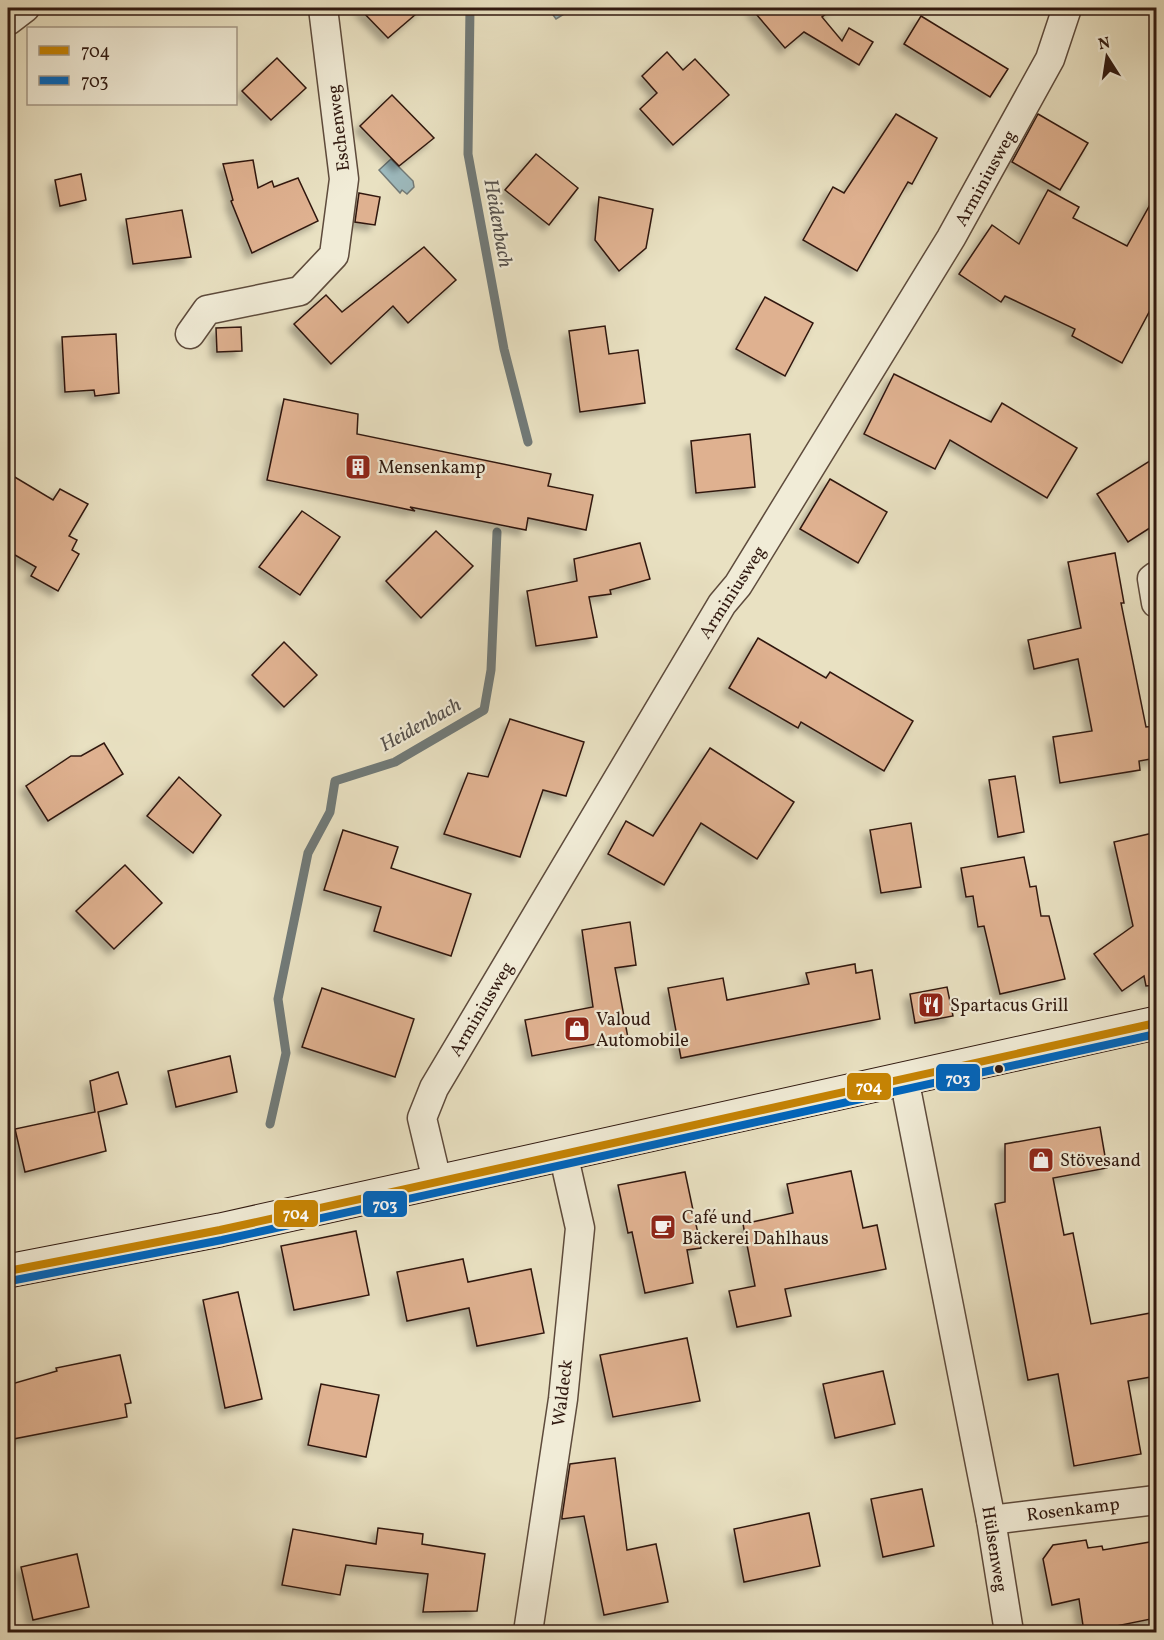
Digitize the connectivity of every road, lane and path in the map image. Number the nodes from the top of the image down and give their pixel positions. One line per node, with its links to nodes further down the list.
1 (25, 8): 4 (street)
2 (323, 8): 5 (street, Eschenweg)
3 (1067, 8): 11 (street, Arminiusweg)
4 (8, 21)
5 (190, 334)
6 (1156, 576): 7 (street)
7 (1156, 603)
8 (1156, 1023): 9 (main road)
9 (904, 1078): 10 (main road); 14 (street, Hülsenweg)
10 (563, 1153): 11 (main road); 15 (street, Waldeck)
11 (437, 1181): 12 (main road)
12 (8, 1271)
13 (1156, 1500): 14 (street, Rosenkamp)
14 (991, 1520): 16 (street, Hülsenweg)
15 (528, 1632)
16 (1009, 1632)

